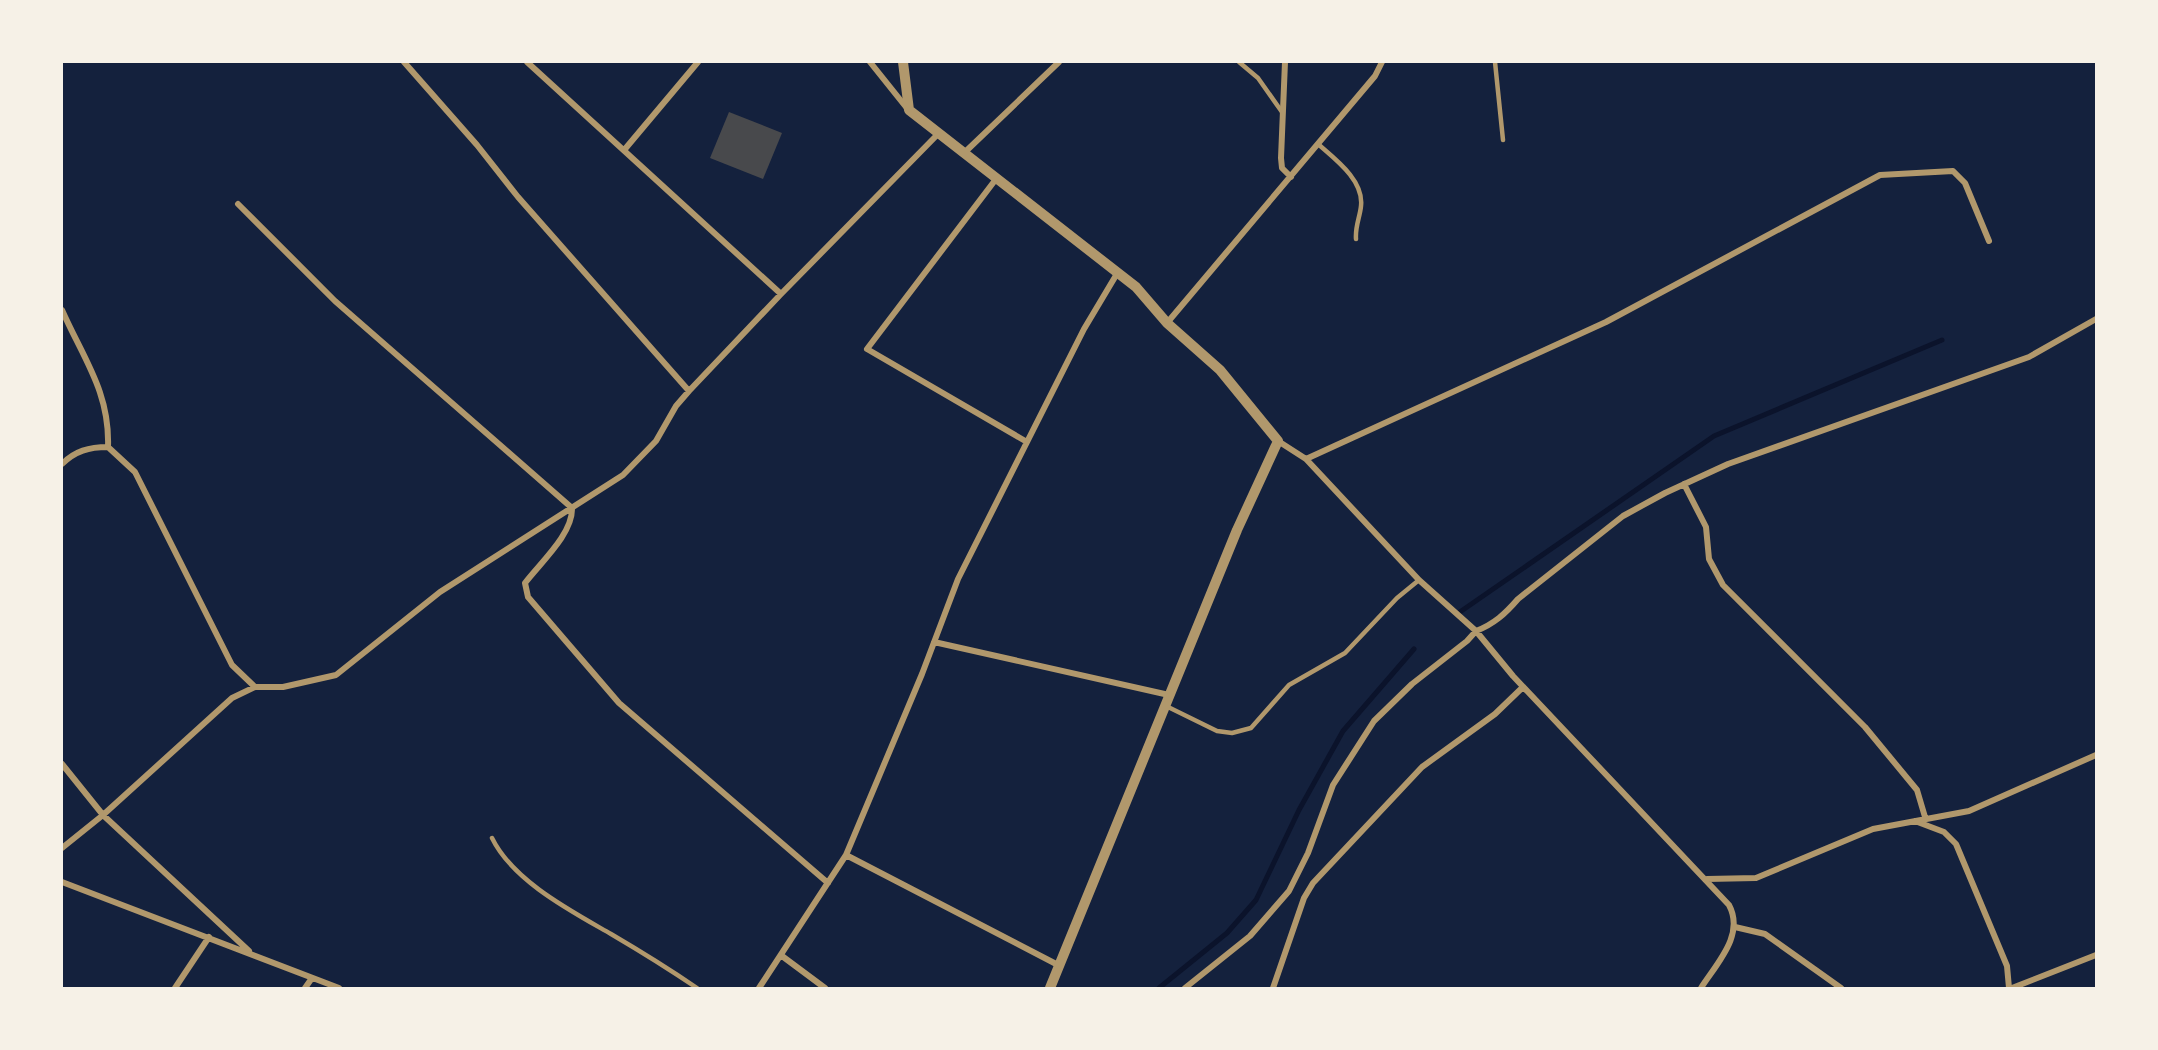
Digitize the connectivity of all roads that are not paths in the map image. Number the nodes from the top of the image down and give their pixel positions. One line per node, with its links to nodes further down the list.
1 (404, 62): 28 (street)
2 (527, 62): 16 (street)
3 (698, 62): 16 (street)
4 (870, 62): 11 (street)
5 (903, 62): 11 (street)
6 (1059, 62): 17 (street)
7 (1239, 62): 12 (lane)
8 (1285, 62): 12 (street)
9 (1382, 62): 15 (street)
10 (1495, 62): 14 (lane)
11 (909, 110): 13 (street)
12 (1284, 114): 18 (street)
13 (938, 134): 17 (street); 24 (street)
14 (1503, 140)
15 (1318, 144): 18 (street); 21 (lane)
16 (625, 149): 24 (street)
17 (963, 155): 19 (street)
18 (1291, 177): 27 (street)
19 (996, 179): 23 (street); 30 (street)
20 (238, 204): 35 (street)
21 (1356, 239)
22 (1989, 241): 32 (street)
23 (1118, 272): 27 (street); 30 (street)
24 (781, 294): 28 (street)
25 (62, 310): 31 (street)
26 (2097, 319): 34 (street)
27 (1167, 323): 29 (street)
28 (690, 392): 35 (street)
29 (1278, 441): 32 (street); 41 (street)
30 (1027, 442): 38 (street)
31 (108, 447): 33 (street); 39 (street)
32 (1306, 459): 36 (street)
33 (62, 464)
34 (1684, 484): 37 (street); 45 (street)
35 (572, 508): 39 (street); 52 (street)
36 (1419, 580): 37 (street); 41 (lane)
37 (1476, 631): 40 (street); 67 (street)
38 (934, 642): 41 (street); 49 (street)
39 (255, 687): 44 (street)
40 (1523, 687): 50 (street); 68 (street)
41 (1167, 701): 58 (street)
42 (2097, 755): 45 (street)
43 (62, 764): 44 (street)
44 (103, 815): 48 (street); 55 (street)
45 (1925, 818): 46 (street)
46 (1914, 820): 50 (street); 71 (street)
47 (492, 838): 63 (lane)
48 (62, 848)
49 (846, 855): 52 (street); 58 (street)
50 (1706, 879): 53 (street)
51 (62, 882): 54 (street)
52 (828, 883): 57 (street)
53 (1735, 927): 69 (street); 70 (street)
54 (209, 937): 55 (street); 60 (street)
55 (252, 953): 59 (street)
56 (2097, 955): 71 (street)
57 (782, 956): 64 (street); 65 (street)
58 (1060, 966): 66 (street)
59 (312, 978): 61 (street); 62 (street)
60 (175, 988)
61 (305, 988)
62 (339, 988)
63 (697, 988)
64 (759, 988)
65 (825, 988)
66 (1050, 988)
67 (1185, 988)
68 (1273, 988)
69 (1701, 988)
70 (1841, 988)
71 (2011, 988)

